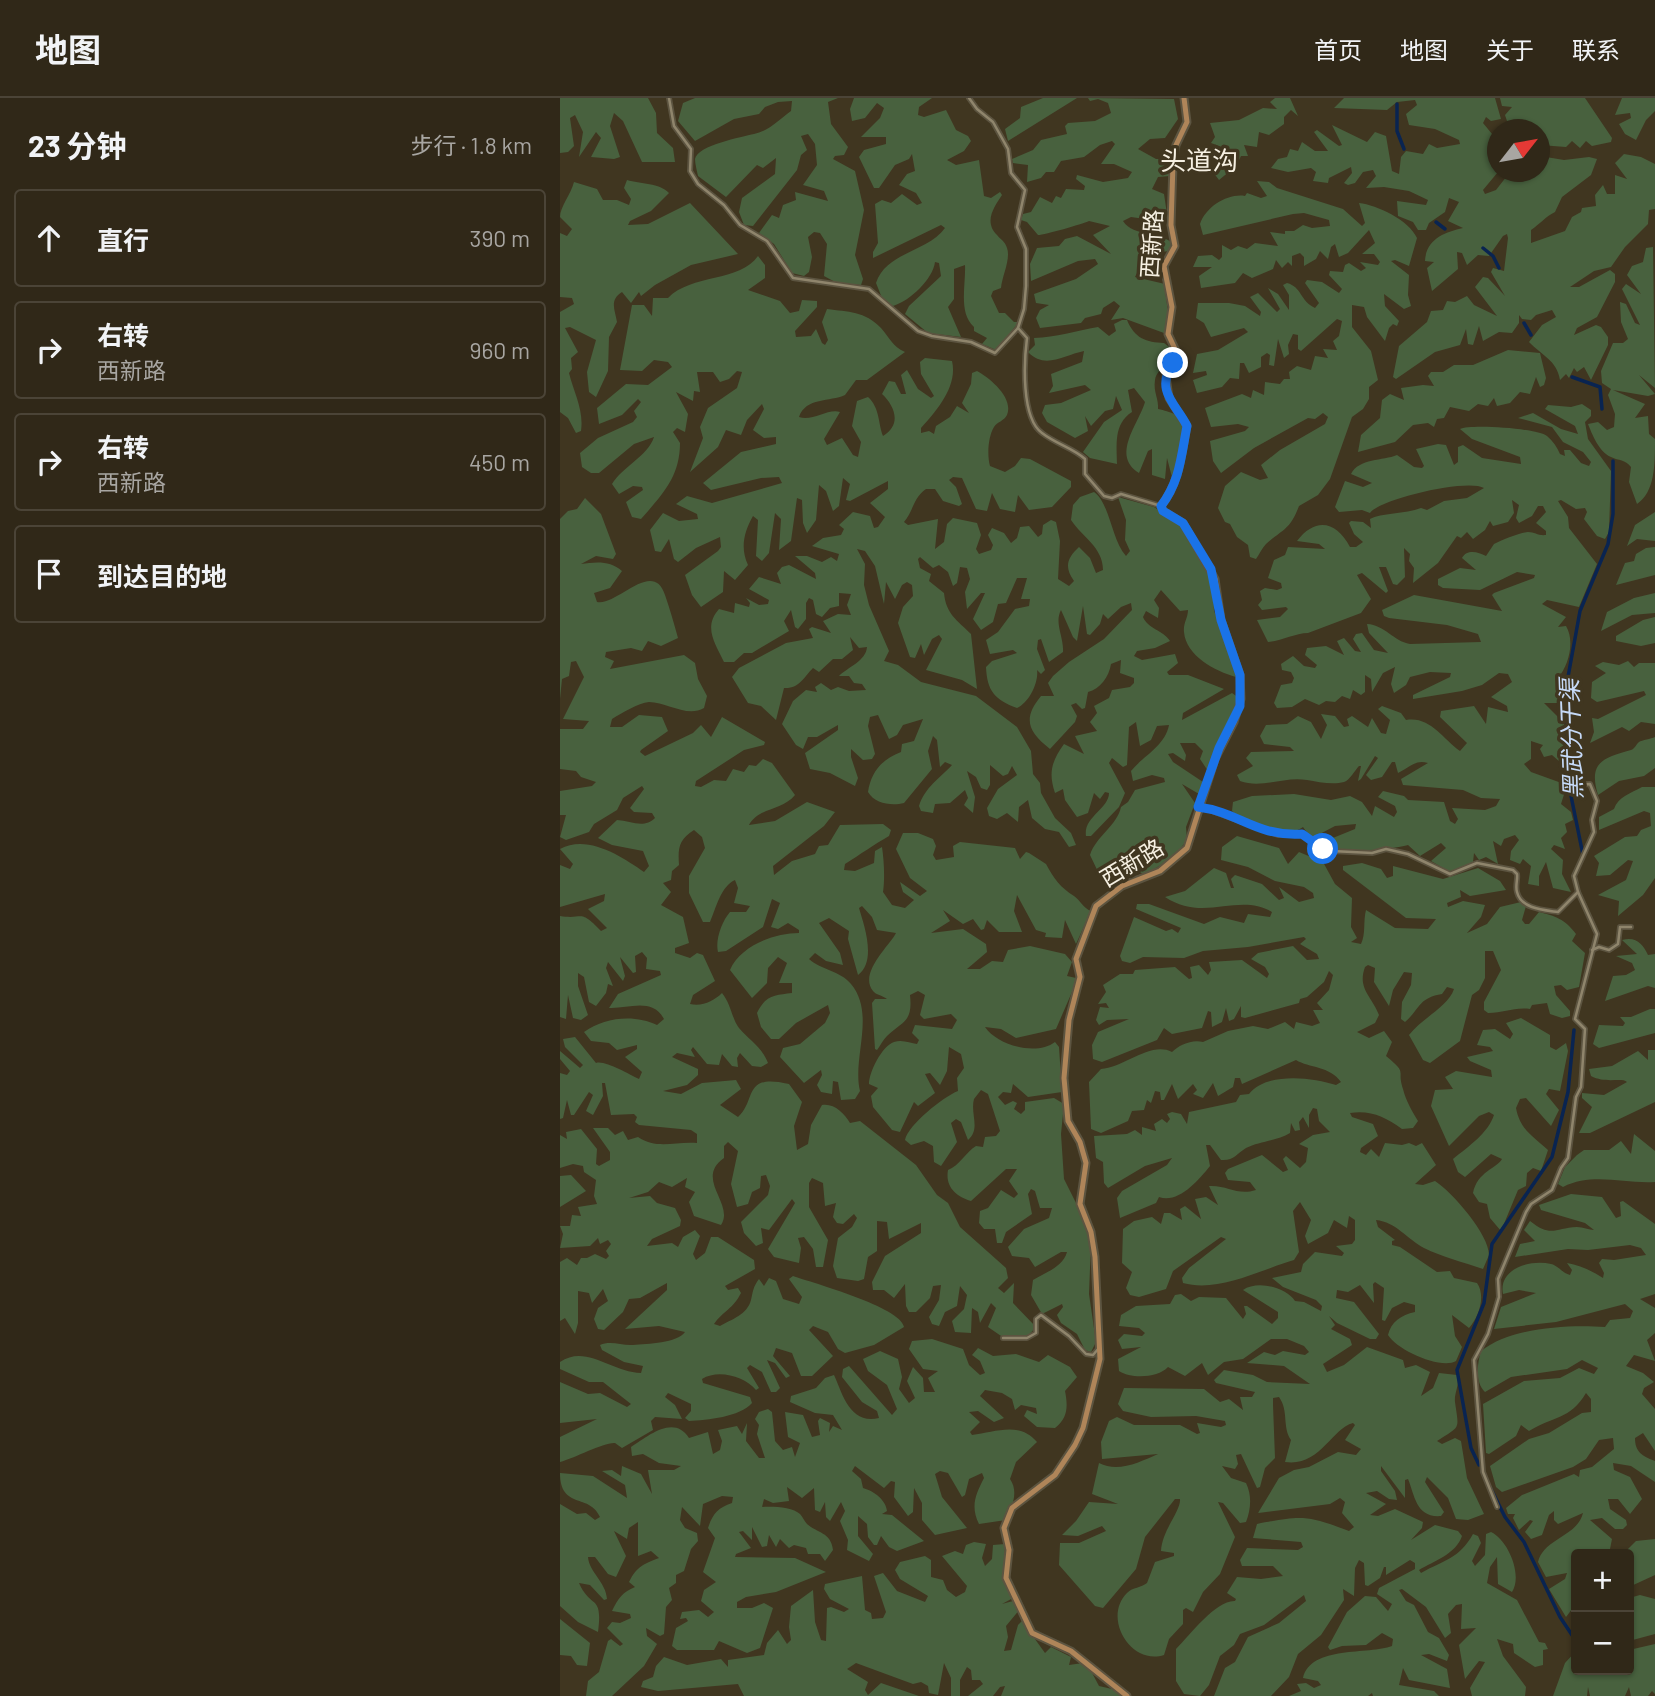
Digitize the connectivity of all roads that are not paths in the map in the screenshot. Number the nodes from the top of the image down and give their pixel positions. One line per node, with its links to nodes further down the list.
1 (669, 98): 4 (street)
2 (969, 98): 4 (street)
3 (1184, 98): 5 (street, 西新路)
4 (1018, 328): 5 (street)
5 (1161, 506): 7 (street, 西新路)
6 (1570, 785): 8 (street)
7 (1198, 807): 8 (street); 14 (street, 西新路)
8 (1578, 892): 10 (street)
9 (1631, 927): 11 (street)
10 (1595, 942): 11 (street); 12 (street)
11 (1599, 947): 12 (street)
12 (1592, 950): 15 (street)
13 (1003, 1338): 14 (street)
14 (1099, 1348): 16 (street, 西新路)
15 (1497, 1507)
16 (1127, 1696)

